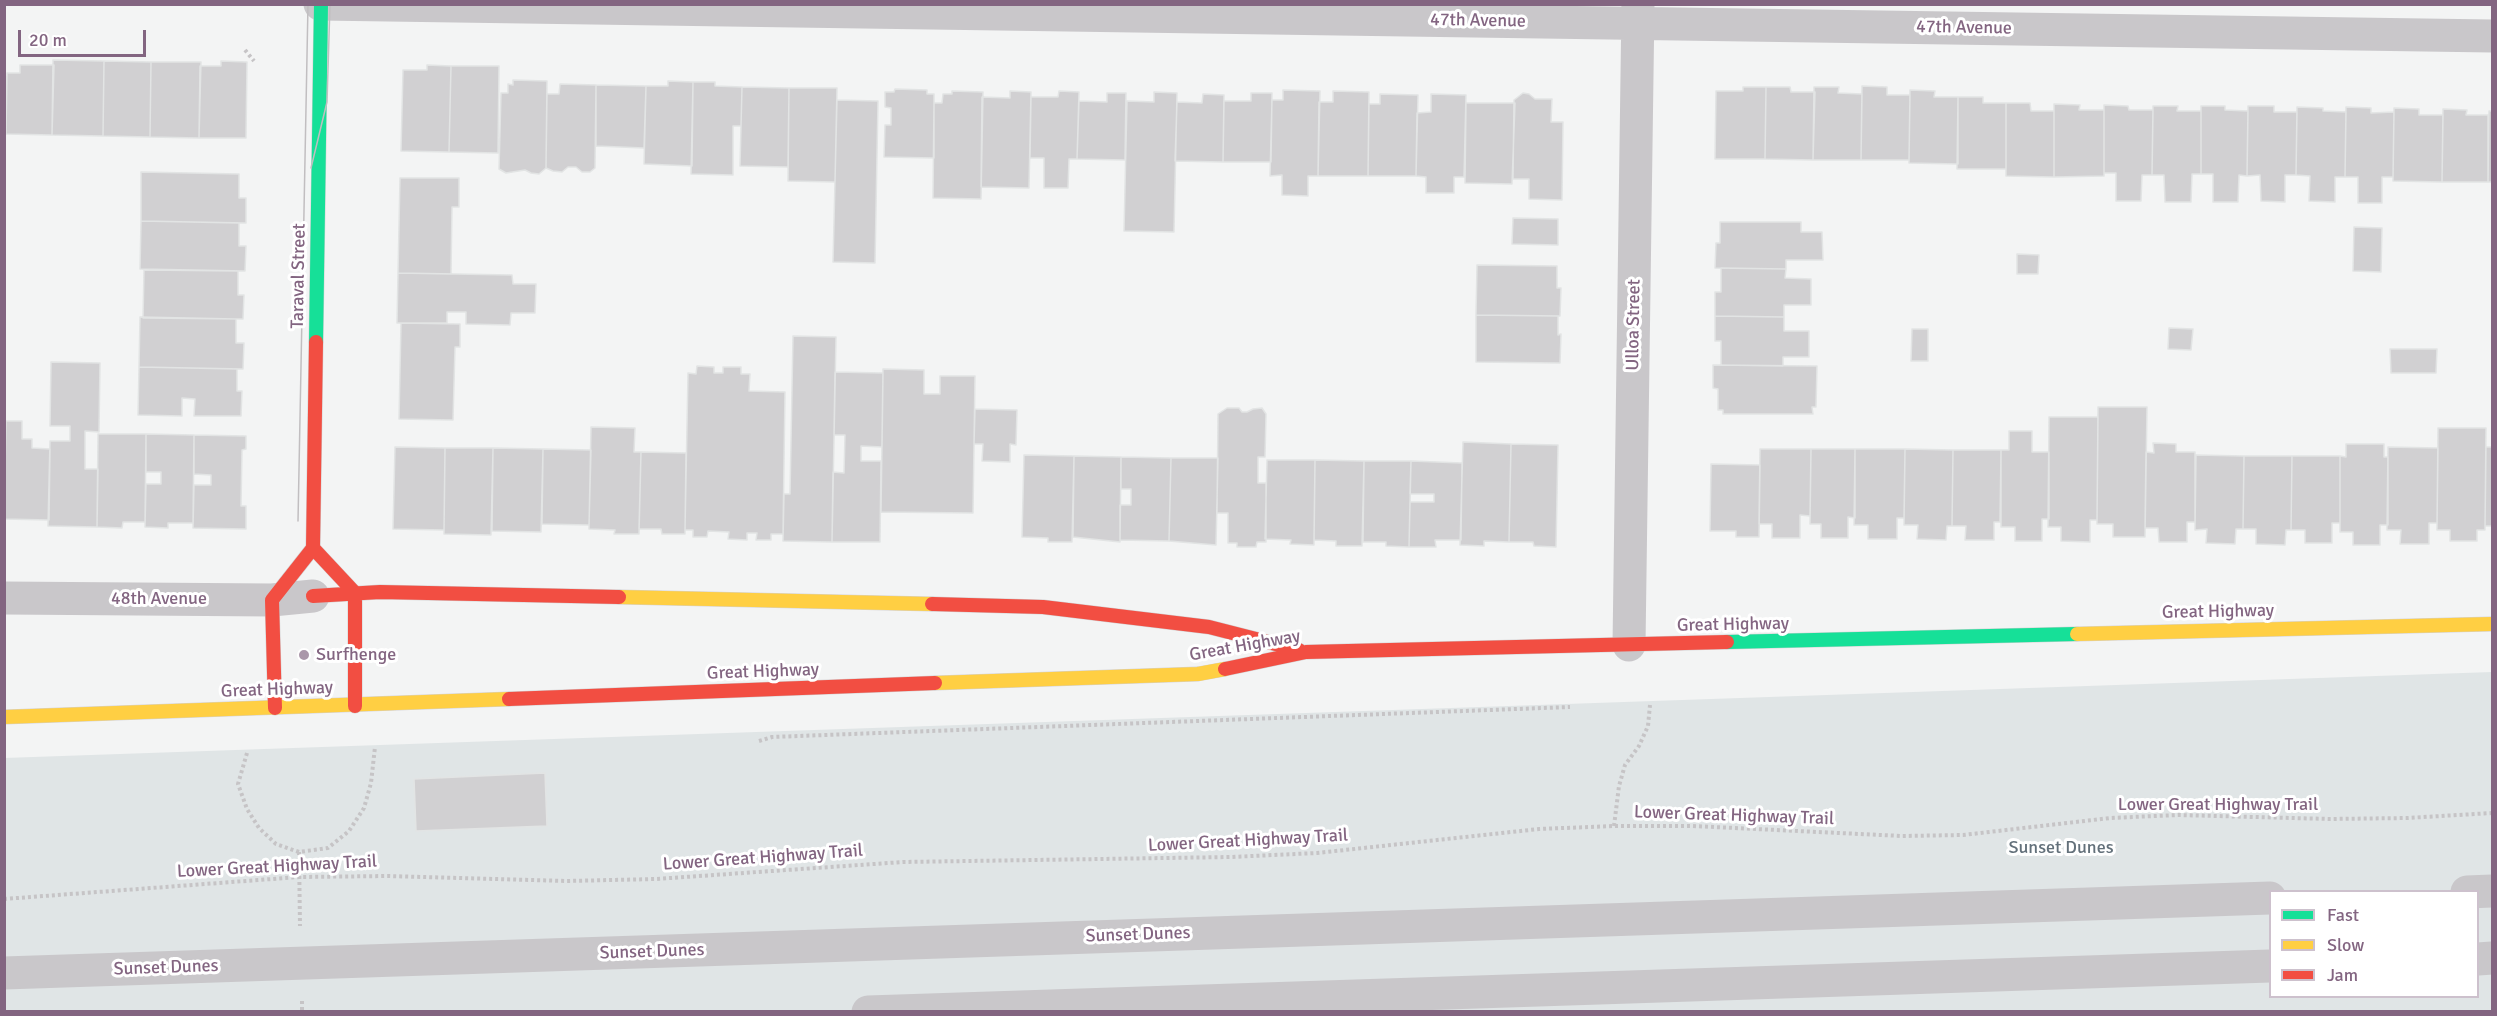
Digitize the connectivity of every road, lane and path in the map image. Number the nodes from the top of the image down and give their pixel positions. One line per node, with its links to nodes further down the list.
1 (320, 4): 2 (street, 47th Avenue); 6 (street, Taraval Street)
2 (1638, 14): 3 (street, 47th Avenue); 12 (street, Ulloa Street)
3 (2493, 36)
4 (245, 50): 5 (path)
5 (254, 61)
6 (313, 548): 7 (street); 10 (street)
7 (355, 593): 8 (street); 13 (street); 15 (street)
8 (313, 596): 10 (street, 48th Avenue)
9 (4, 598): 10 (street, 48th Avenue)
10 (272, 600): 17 (street)
11 (2493, 624): 12 (street, Great Highway)
12 (1629, 645): 13 (street, Great Highway)
13 (1306, 652): 15 (street, Great Highway)
14 (1650, 705): 23 (path)
15 (355, 706): 17 (street, Great Highway)
16 (1570, 707): 19 (path)
17 (275, 708): 18 (street, Great Highway)
18 (4, 717)
19 (759, 741)
20 (375, 747): 24 (path)
21 (247, 753): 24 (path)
22 (2493, 813): 23 (path, Lower Great Highway Trail)
23 (1614, 826): 25 (path, Lower Great Highway Trail)
24 (298, 852): 25 (path)
25 (299, 877): 27 (path, Lower Great Highway Trail); 28 (path)
26 (2269, 898): 30 (street, Sunset Dunes)
27 (4, 899)
28 (300, 929)
29 (2269, 966): 31 (street)
30 (4, 973)
31 (868, 1011)

